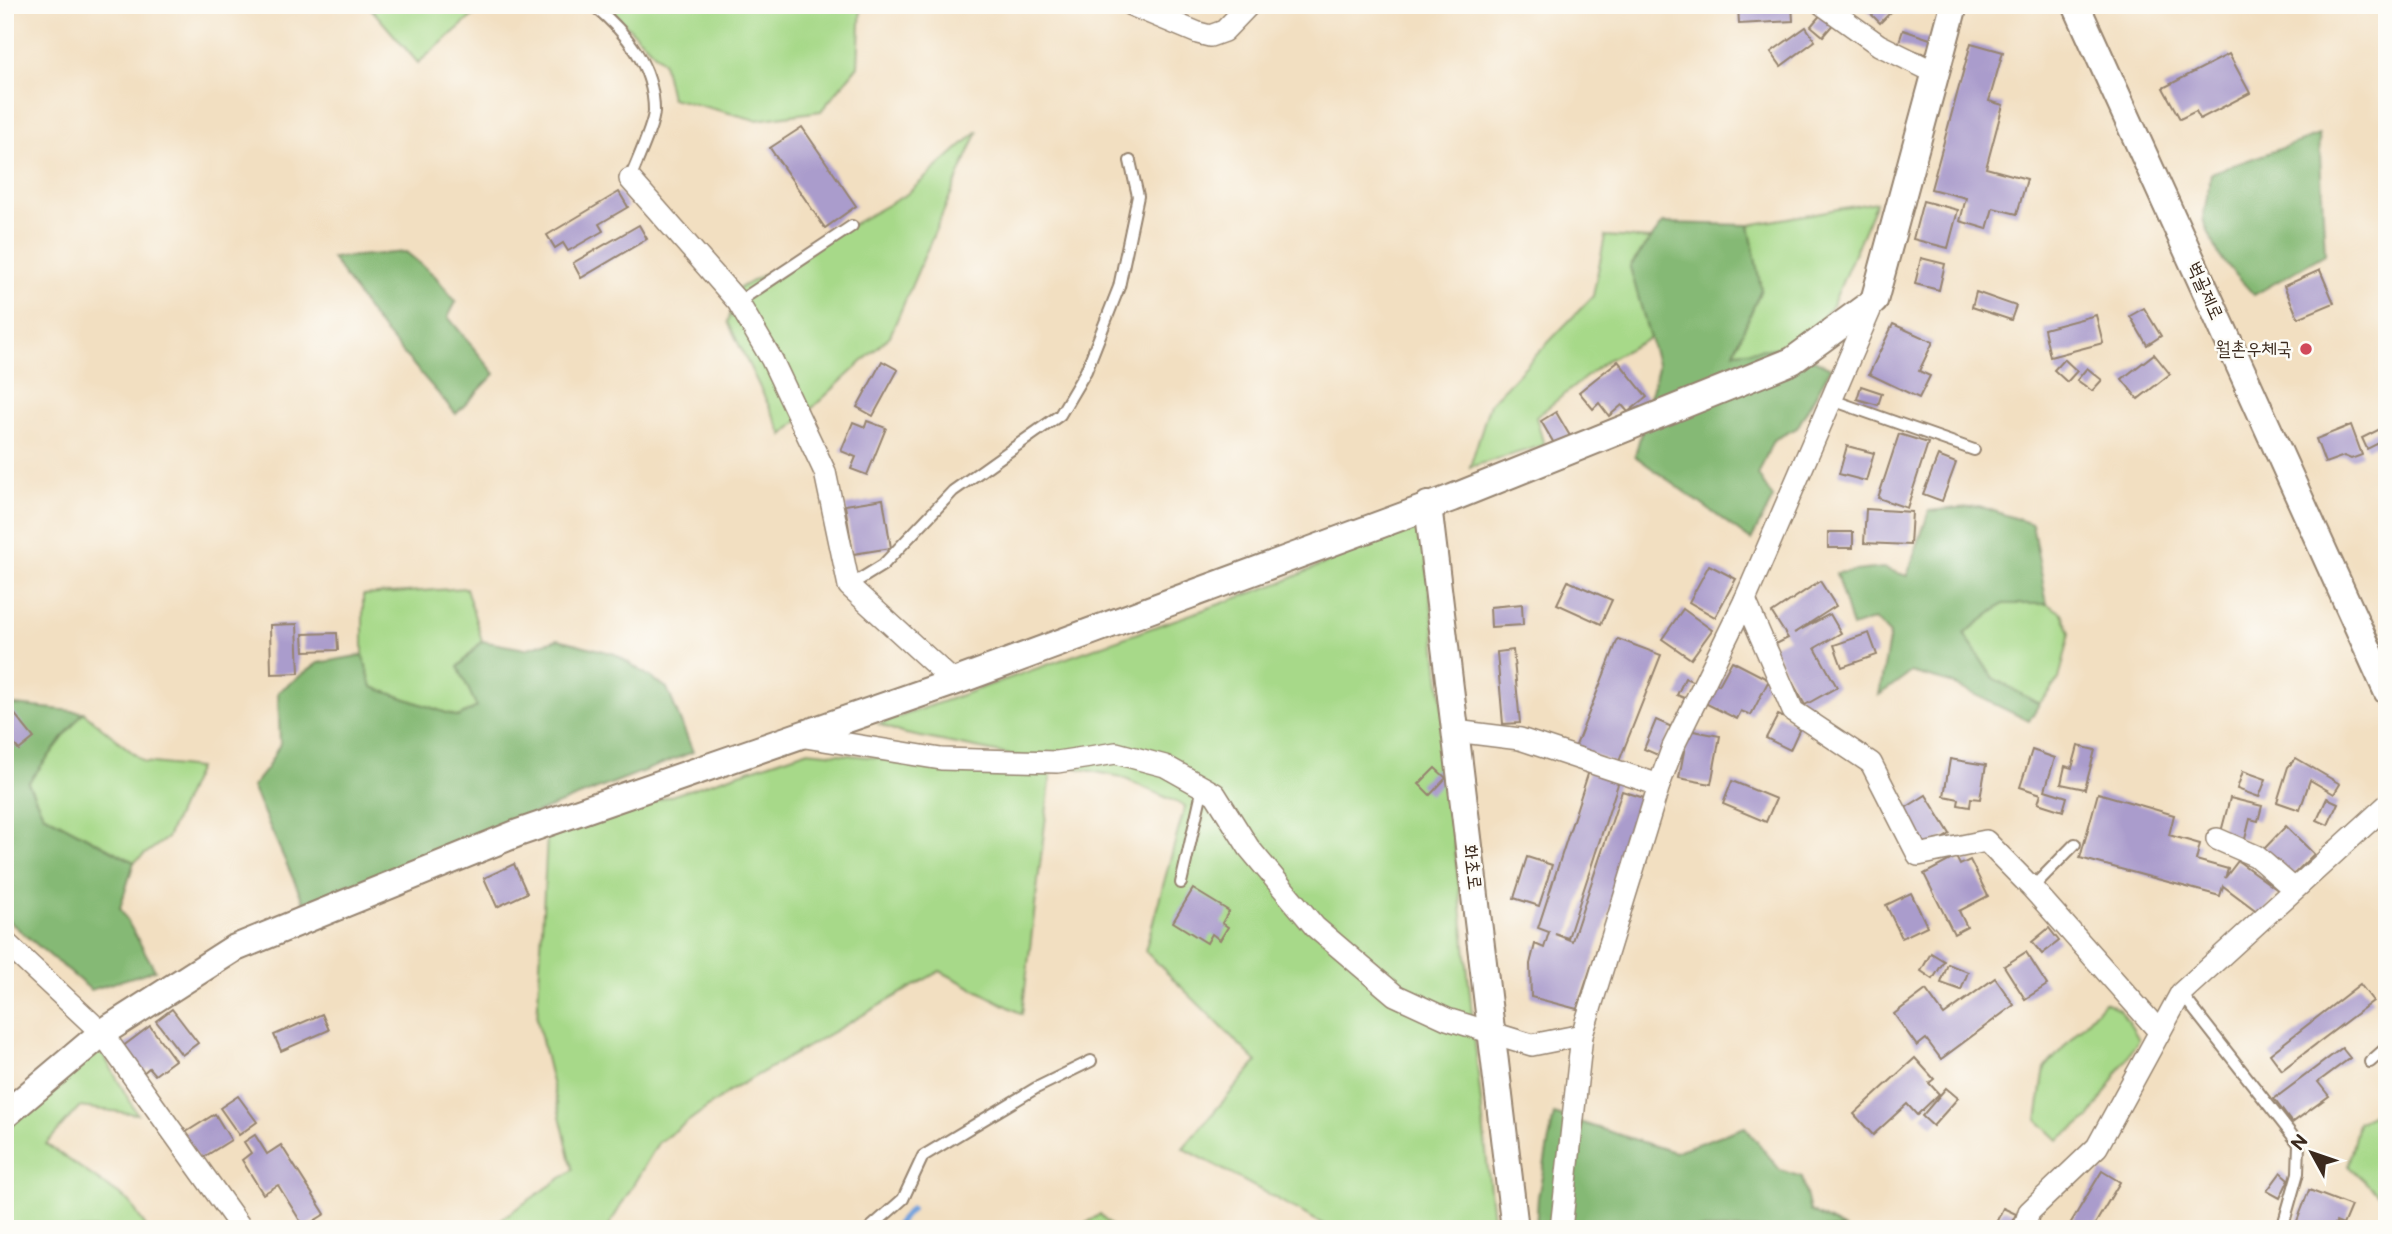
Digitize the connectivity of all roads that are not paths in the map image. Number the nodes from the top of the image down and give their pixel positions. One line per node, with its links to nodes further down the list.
1 (593, 5): 9 (lane)
2 (1131, 5): 3 (street)
3 (1249, 5)
4 (1823, 5): 7 (street)
5 (1954, 5): 7 (street)
6 (2076, 9): 19 (street, 벽골제로)
7 (1936, 73): 11 (street)
8 (1130, 161): 16 (lane)
9 (630, 179): 12 (street)
10 (852, 226): 12 (lane)
11 (1874, 301): 13 (street); 15 (street)
12 (738, 302): 16 (street)
13 (1832, 400): 14 (lane); 17 (street)
14 (1974, 450)
15 (1428, 505): 18 (street); 20 (street, 화초로)
16 (849, 586): 18 (street)
17 (1745, 600): 22 (street); 28 (street)
18 (954, 681): 21 (street)
19 (2387, 691)
20 (1455, 731): 22 (street); 33 (street, 화초로)
21 (795, 735): 23 (street); 34 (street)
22 (1659, 785): 35 (street)
23 (1203, 787): 27 (lane); 33 (street)
24 (2387, 805): 29 (street)
25 (2217, 839): 29 (street)
26 (2075, 844): 28 (lane)
27 (1181, 883)
28 (2032, 888): 32 (street)
29 (2294, 889): 31 (street)
30 (5, 942): 34 (street)
31 (2180, 993): 32 (street); 45 (lane)
32 (2158, 1030): 44 (street)
33 (1492, 1033): 35 (street); 42 (street, 화초로)
34 (102, 1034): 39 (street); 40 (street)
35 (1582, 1035): 43 (street)
36 (2387, 1047): 38 (lane)
37 (1091, 1061): 41 (lane)
38 (2370, 1062)
39 (5, 1115)
40 (242, 1229)
41 (869, 1229)
42 (1515, 1229)
43 (1562, 1229)
44 (2024, 1229)
45 (2282, 1229)

